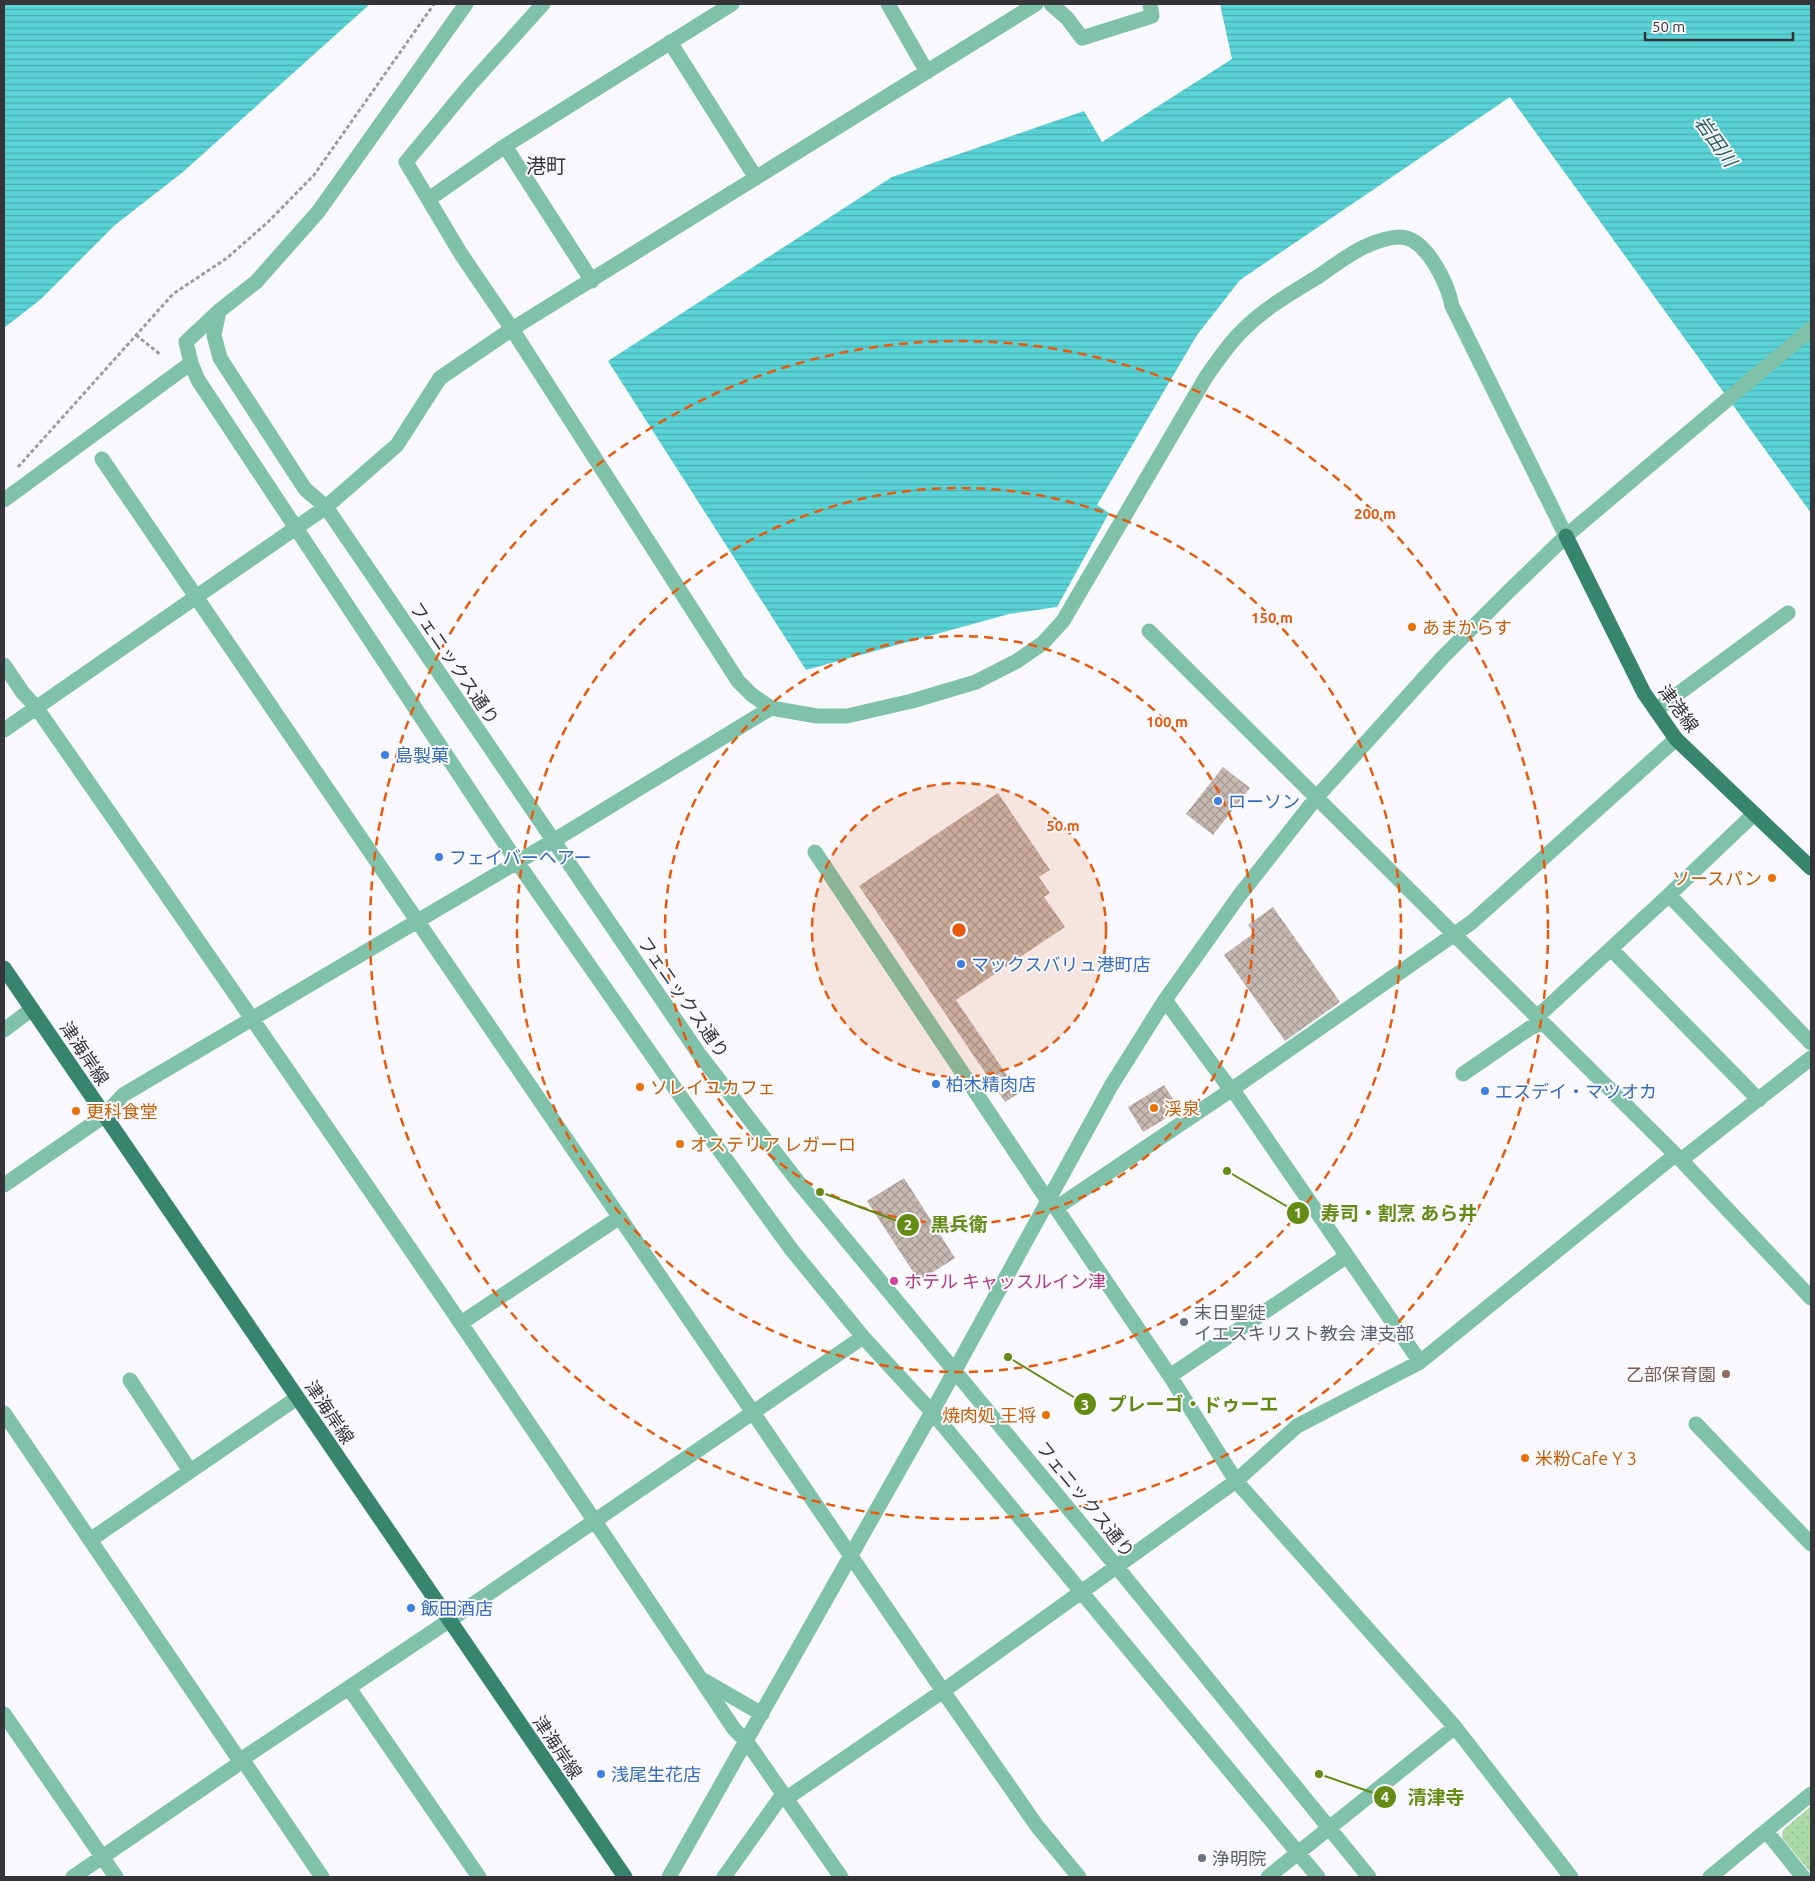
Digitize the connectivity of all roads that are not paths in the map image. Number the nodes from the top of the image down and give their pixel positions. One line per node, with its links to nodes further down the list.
1 (466, 4): 14 (street)
2 (544, 4): 12 (street)
3 (732, 4): 8 (street)
4 (888, 4): 9 (street)
5 (1036, 4): 9 (street)
6 (1052, 4): 7 (street)
7 (1150, 4)
8 (670, 42): 10 (street); 11 (street)
9 (927, 72): 11 (street)
10 (505, 146): 12 (street); 13 (street)
11 (756, 178): 13 (street)
12 (429, 199): 15 (street)
13 (592, 281): 15 (street)
14 (219, 311): 17 (street); 20 (street, フェニックス通り)
15 (512, 329): 20 (street); 28 (street)
16 (1811, 329): 22 (street)
17 (191, 363): 19 (street); 21 (street)
18 (102, 459): 23 (street)
19 (4, 500)
20 (326, 507): 21 (street); 34 (street, フェニックス通り)
21 (295, 527): 23 (street); 36 (street)
22 (1566, 536): 28 (street); 29 (main road, 津港線); 32 (street)
23 (196, 596): 27 (street); 39 (street)
24 (1788, 613): 29 (street)
25 (1150, 631): 32 (street)
26 (4, 665): 27 (street)
27 (36, 707): 30 (street); 45 (street)
28 (771, 708): 34 (street)
29 (1656, 710): 31 (main road, 津港線)
30 (4, 730)
31 (1676, 739): 33 (main road, 津港線); 40 (street)
32 (1316, 798): 40 (street); 43 (street)
33 (1754, 814): 37 (main road, 津港線); 38 (street)
34 (554, 841): 36 (street); 63 (street, フェニックス通り)
35 (815, 852): 56 (street)
36 (516, 862): 39 (street); 61 (street)
37 (1811, 868)
38 (1669, 896): 41 (street); 48 (street)
39 (419, 920): 45 (street); 57 (street)
40 (1454, 935): 46 (street); 51 (street)
41 (1611, 950): 46 (street); 52 (street)
42 (4, 968): 44 (main road, 津海岸線)
43 (1166, 1000): 51 (street); 56 (street)
44 (32, 1010): 47 (street); 53 (main road, 津海岸線)
45 (254, 1019): 53 (street); 60 (street)
46 (1540, 1020): 50 (street); 54 (street)
47 (4, 1030)
48 (1811, 1043)
49 (1811, 1058): 52 (street)
50 (1463, 1074)
51 (1231, 1090): 56 (street); 58 (street)
52 (1758, 1100): 54 (street)
53 (104, 1116): 55 (street); 66 (main road, 津海岸線)
54 (1678, 1158): 59 (street); 62 (street)
55 (4, 1185)
56 (1052, 1205): 63 (street); 64 (street)
57 (620, 1216): 60 (street); 67 (street)
58 (1347, 1256): 62 (street); 64 (street)
59 (1811, 1298)
60 (461, 1323): 73 (street)
61 (863, 1338): 67 (street); 68 (street)
62 (1420, 1362): 72 (street)
63 (955, 1370): 68 (street); 77 (street, フェニックス通り)
64 (1170, 1376): 72 (street)
65 (130, 1380): 71 (street)
66 (297, 1398): 71 (street); 79 (main road, 津海岸線)
67 (754, 1412): 73 (street); 76 (street)
68 (932, 1412): 76 (street); 78 (street)
69 (4, 1413): 74 (street)
70 (1696, 1424): 75 (street)
71 (190, 1471): 74 (street)
72 (1236, 1481): 77 (street); 85 (street)
73 (595, 1520): 79 (street); 80 (street)
74 (90, 1540): 87 (street)
75 (1811, 1544)
76 (850, 1556): 82 (street); 84 (street)
77 (1116, 1566): 78 (street); 90 (street, フェニックス通り)
78 (1080, 1592): 82 (street); 92 (street)
79 (450, 1620): 81 (street); 98 (main road, 津海岸線)
80 (701, 1679): 84 (street); 86 (street)
81 (349, 1688): 87 (street); 97 (street)
82 (943, 1691): 89 (street); 102 (street)
83 (4, 1714): 93 (street)
84 (762, 1714): 86 (street)
85 (1455, 1727): 90 (street); 106 (street)
86 (747, 1742): 89 (street); 99 (street)
87 (241, 1760): 93 (street); 96 (street)
88 (1811, 1794): 91 (street)
89 (785, 1796): 100 (street); 101 (street)
90 (1329, 1829): 92 (street); 105 (street, フェニックス通り)
91 (1766, 1832): 107 (street); 108 (street)
92 (1298, 1854): 103 (street); 104 (street)
93 (102, 1857): 94 (street); 95 (street)
94 (73, 1877)
95 (116, 1877)
96 (322, 1877)
97 (480, 1877)
98 (625, 1877)
99 (669, 1877)
100 (724, 1877)
101 (841, 1877)
102 (1079, 1877)
103 (1268, 1877)
104 (1318, 1877)
105 (1369, 1877)
106 (1571, 1877)
107 (1710, 1877)
108 (1803, 1877)

